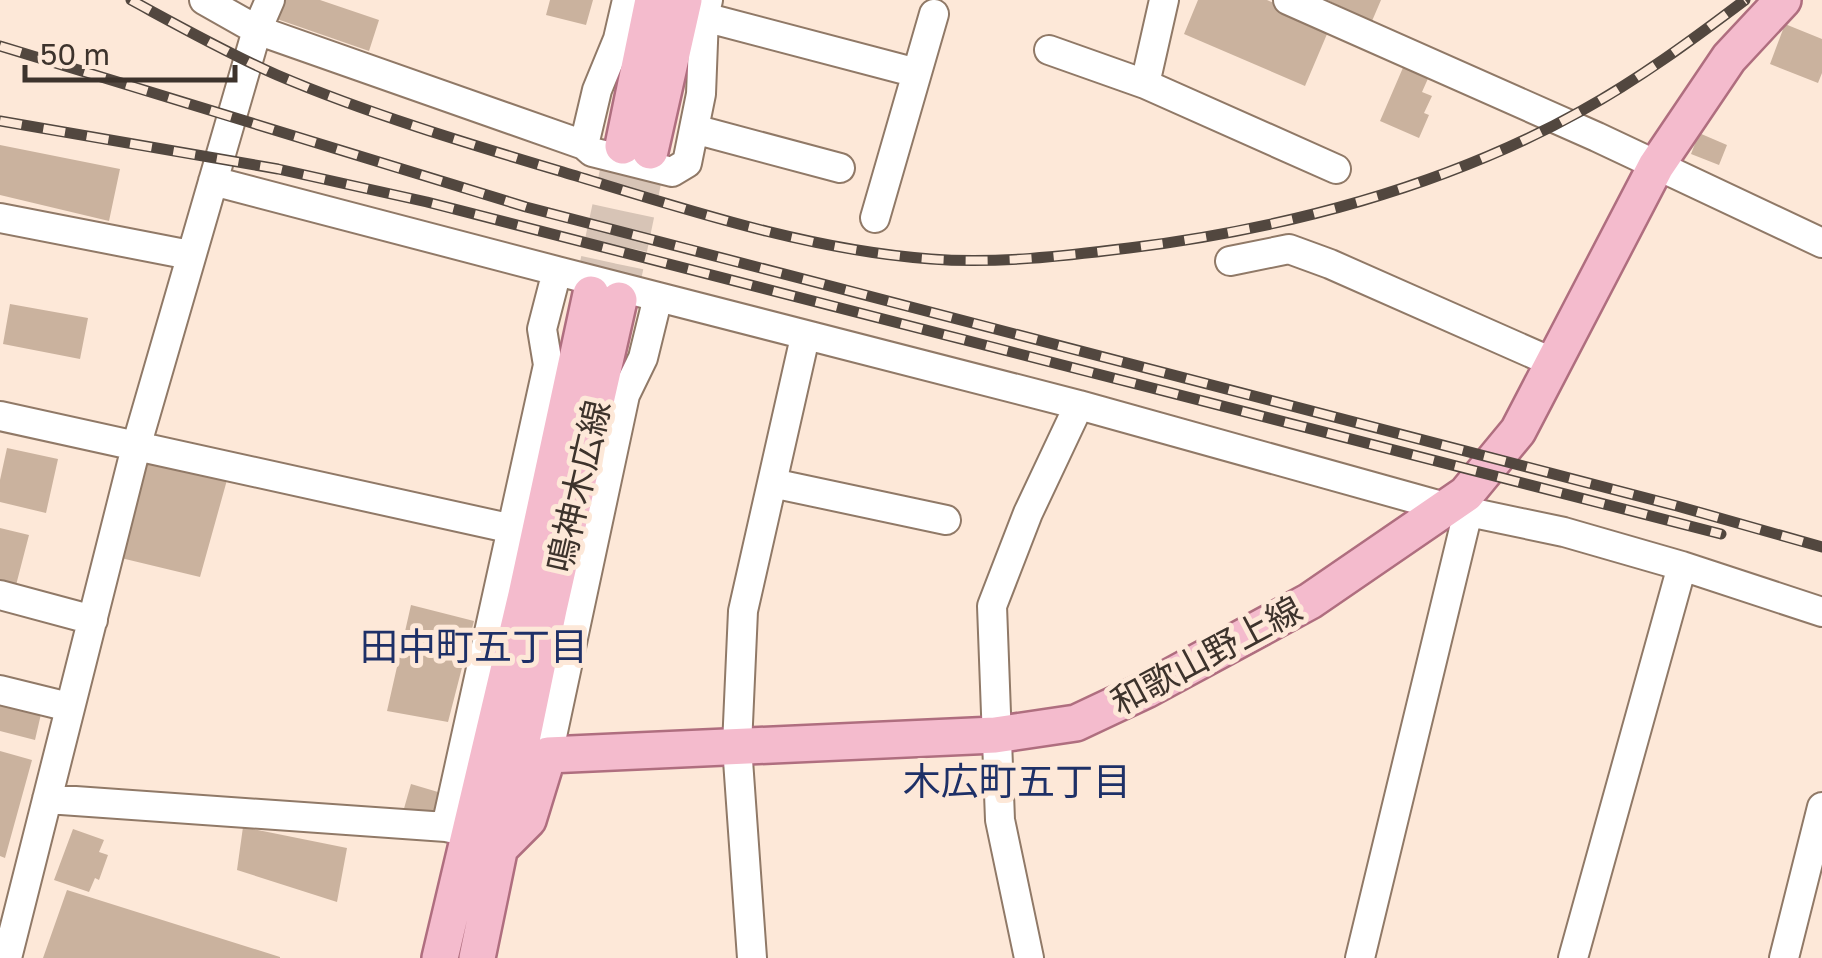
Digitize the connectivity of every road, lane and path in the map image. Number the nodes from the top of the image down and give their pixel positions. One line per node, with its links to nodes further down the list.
1 (204, 0): 10 (street)
2 (270, 0): 10 (street)
3 (626, 0): 15 (street)
4 (653, 0): 8 (main road)
5 (1164, 0): 13 (street)
6 (1288, 0): 16 (street)
7 (1783, 0): 16 (main road, 和歌山野上線)
8 (699, 6): 12 (street); 14 (street)
9 (934, 14): 12 (street)
10 (257, 30): 15 (street); 19 (street)
11 (1049, 50): 13 (street)
12 (917, 73): 21 (street)
13 (1145, 84): 18 (street)
14 (694, 130): 15 (street); 17 (street)
15 (584, 145)
16 (1656, 166): 22 (street); 29 (main road, 和歌山野上線)
17 (840, 168)
18 (1336, 168)
19 (213, 180): 23 (street); 25 (street)
20 (0, 218): 23 (street)
21 (875, 218)
22 (1822, 243)
23 (190, 255): 32 (street)
24 (1230, 261): 29 (street)
25 (557, 271): 27 (street); 36 (street)
26 (605, 297): 48 (main road, 鳴神木広線)
27 (658, 297): 28 (street); 45 (street)
28 (805, 337): 30 (street); 33 (street)
29 (1554, 364): 34 (main road, 和歌山野上線)
30 (1079, 405): 34 (street); 43 (street)
31 (0, 416): 32 (street)
32 (136, 446): 36 (street); 40 (street)
33 (772, 483): 35 (street); 44 (street)
34 (1460, 504): 37 (street); 43 (main road, 和歌山野上線); 54 (street)
35 (946, 520)
36 (513, 530): 48 (street)
37 (1682, 566): 39 (street); 55 (street)
38 (0, 595): 40 (street)
39 (1822, 612)
40 (93, 620): 42 (street)
41 (0, 690): 42 (street)
42 (69, 707): 46 (street)
43 (996, 735): 44 (main road, 和歌山野上線); 53 (street)
44 (737, 746): 45 (main road, 和歌山野上線); 52 (street)
45 (548, 755): 48 (main road)
46 (47, 799): 48 (street); 49 (street)
47 (1822, 807): 56 (street)
48 (472, 836): 50 (main road); 51 (main road)
49 (6, 958)
50 (440, 958)
51 (477, 958)
52 (752, 958)
53 (1029, 958)
54 (1360, 958)
55 (1573, 958)
56 (1784, 958)

